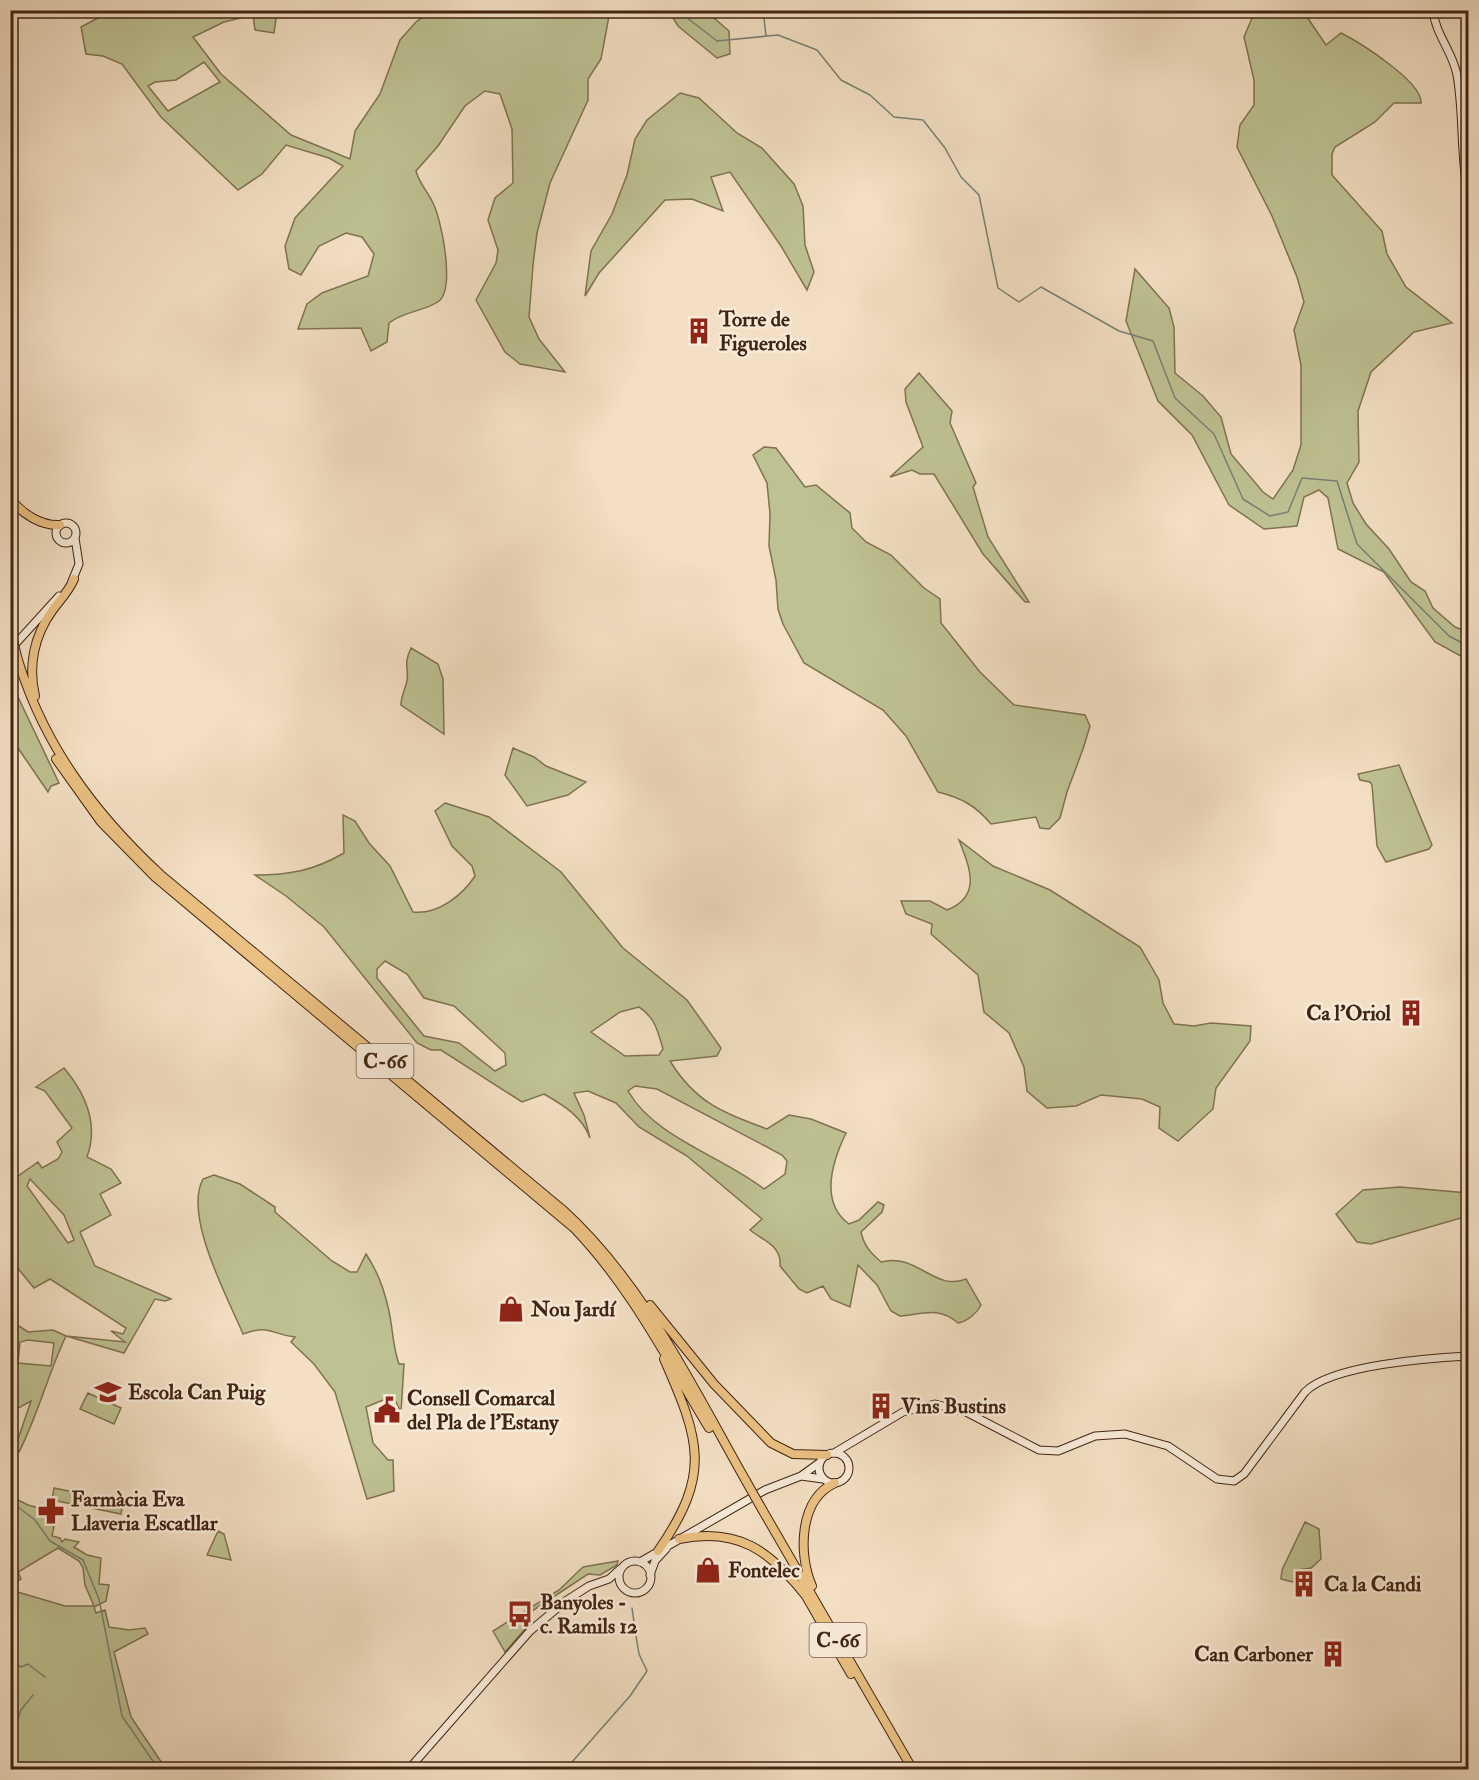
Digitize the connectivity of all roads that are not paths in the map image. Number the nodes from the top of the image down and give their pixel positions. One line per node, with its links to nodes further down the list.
1 (1433, 10): 2 (street)
2 (1468, 194)
3 (10, 498): 4 (highway)
4 (60, 525): 5 (street); 6 (street)
5 (75, 538): 6 (street); 7 (street)
6 (66, 543): 7 (street)
7 (76, 552): 8 (street)
8 (74, 579): 10 (street); 11 (highway)
9 (11, 634): 10 (highway, C-66, bridge)
10 (12, 652): 11 (highway, C-66); 12 (highway, C-66)
11 (42, 722): 12 (highway, C-66)
12 (611, 1265): 15 (highway); 23 (highway, C-66, bridge); 26 (highway)
13 (1468, 1356): 14 (street)
14 (852, 1443): 15 (street); 17 (street)
15 (831, 1454): 16 (street); 17 (street)
16 (819, 1463): 19 (street); 21 (street)
17 (848, 1464): 22 (street)
18 (10, 1470): 20 (street)
19 (801, 1476): 21 (street); 24 (street)
20 (10, 1479)
21 (823, 1479): 22 (street)
22 (835, 1483): 33 (highway)
23 (761, 1512): 32 (highway, C-66); 33 (highway, C-66)
24 (679, 1539): 25 (street); 32 (highway)
25 (667, 1547): 26 (street); 29 (street)
26 (658, 1551): 27 (street)
27 (640, 1562): 28 (street); 29 (street)
28 (620, 1569): 30 (street); 31 (street)
29 (651, 1575): 31 (street)
30 (605, 1580): 31 (street); 34 (street)
31 (622, 1587)
32 (806, 1596): 35 (highway, C-66)
33 (822, 1612): 36 (highway, C-66)
34 (408, 1770)
35 (908, 1770)
36 (913, 1770)

